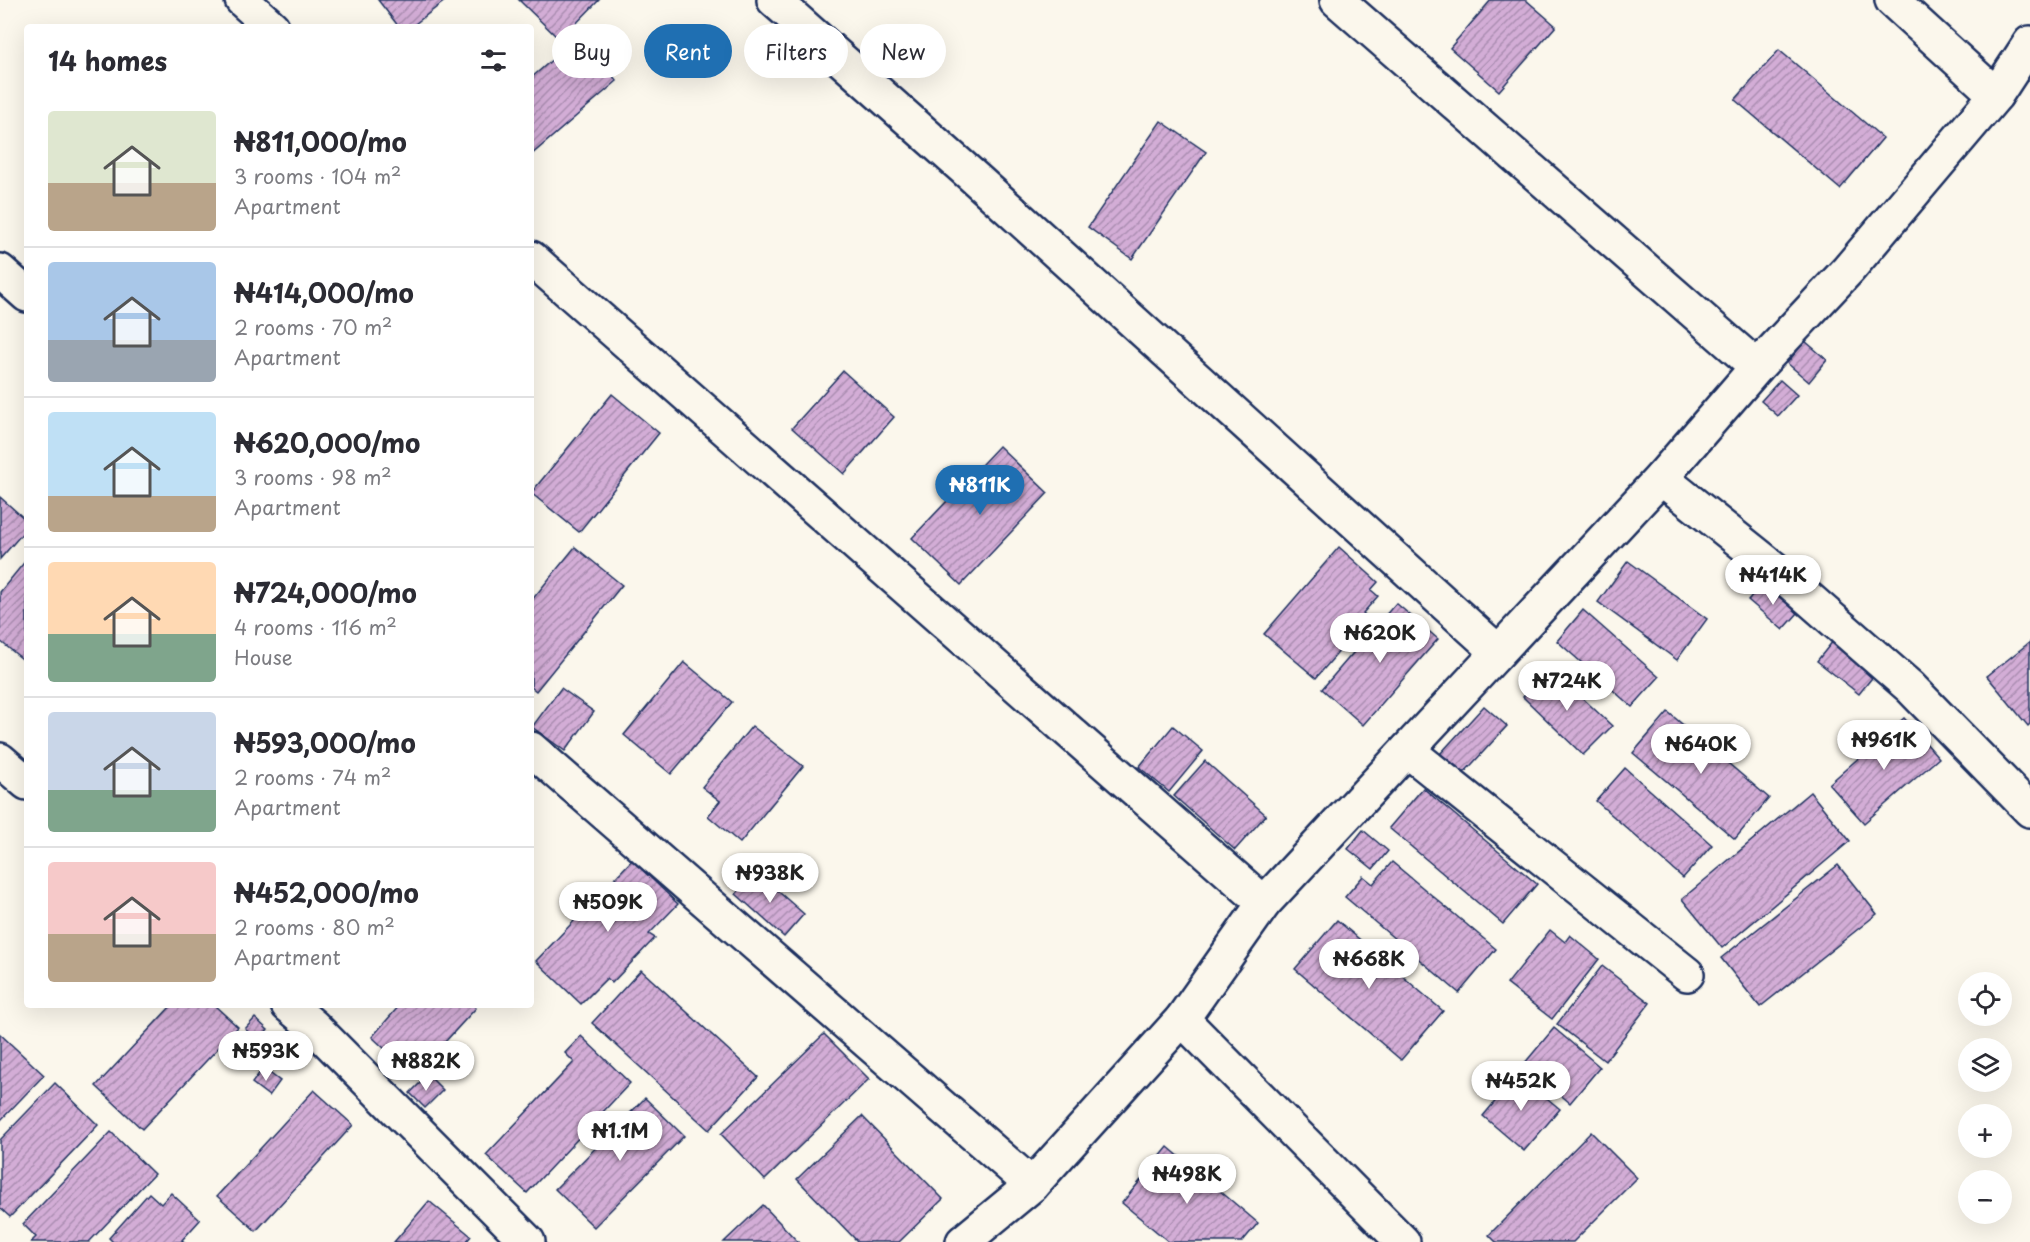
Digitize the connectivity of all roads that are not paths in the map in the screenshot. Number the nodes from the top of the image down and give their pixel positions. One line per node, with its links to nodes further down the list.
1 (242, 0): 5 (street)
2 (774, 0): 13 (street)
3 (1337, 0): 11 (street)
4 (1892, 0): 7 (street)
5 (269, 24)
6 (2030, 43): 7 (street)
7 (1996, 95): 11 (street)
8 (534, 261): 19 (street)
9 (0, 271): 10 (street)
10 (24, 292)
11 (1757, 367): 12 (street)
12 (1661, 478): 13 (street); 18 (street)
13 (1498, 652): 14 (street)
14 (1407, 750): 19 (street); 20 (street)
15 (534, 752): 23 (street)
16 (0, 760): 17 (street)
17 (24, 780)
18 (2030, 810)
19 (1264, 903): 22 (street)
20 (1687, 974)
21 (292, 1008): 24 (street)
22 (1182, 1019): 23 (street); 26 (street)
23 (1032, 1185): 25 (street)
24 (528, 1242)
25 (963, 1242)
26 (1403, 1242)

